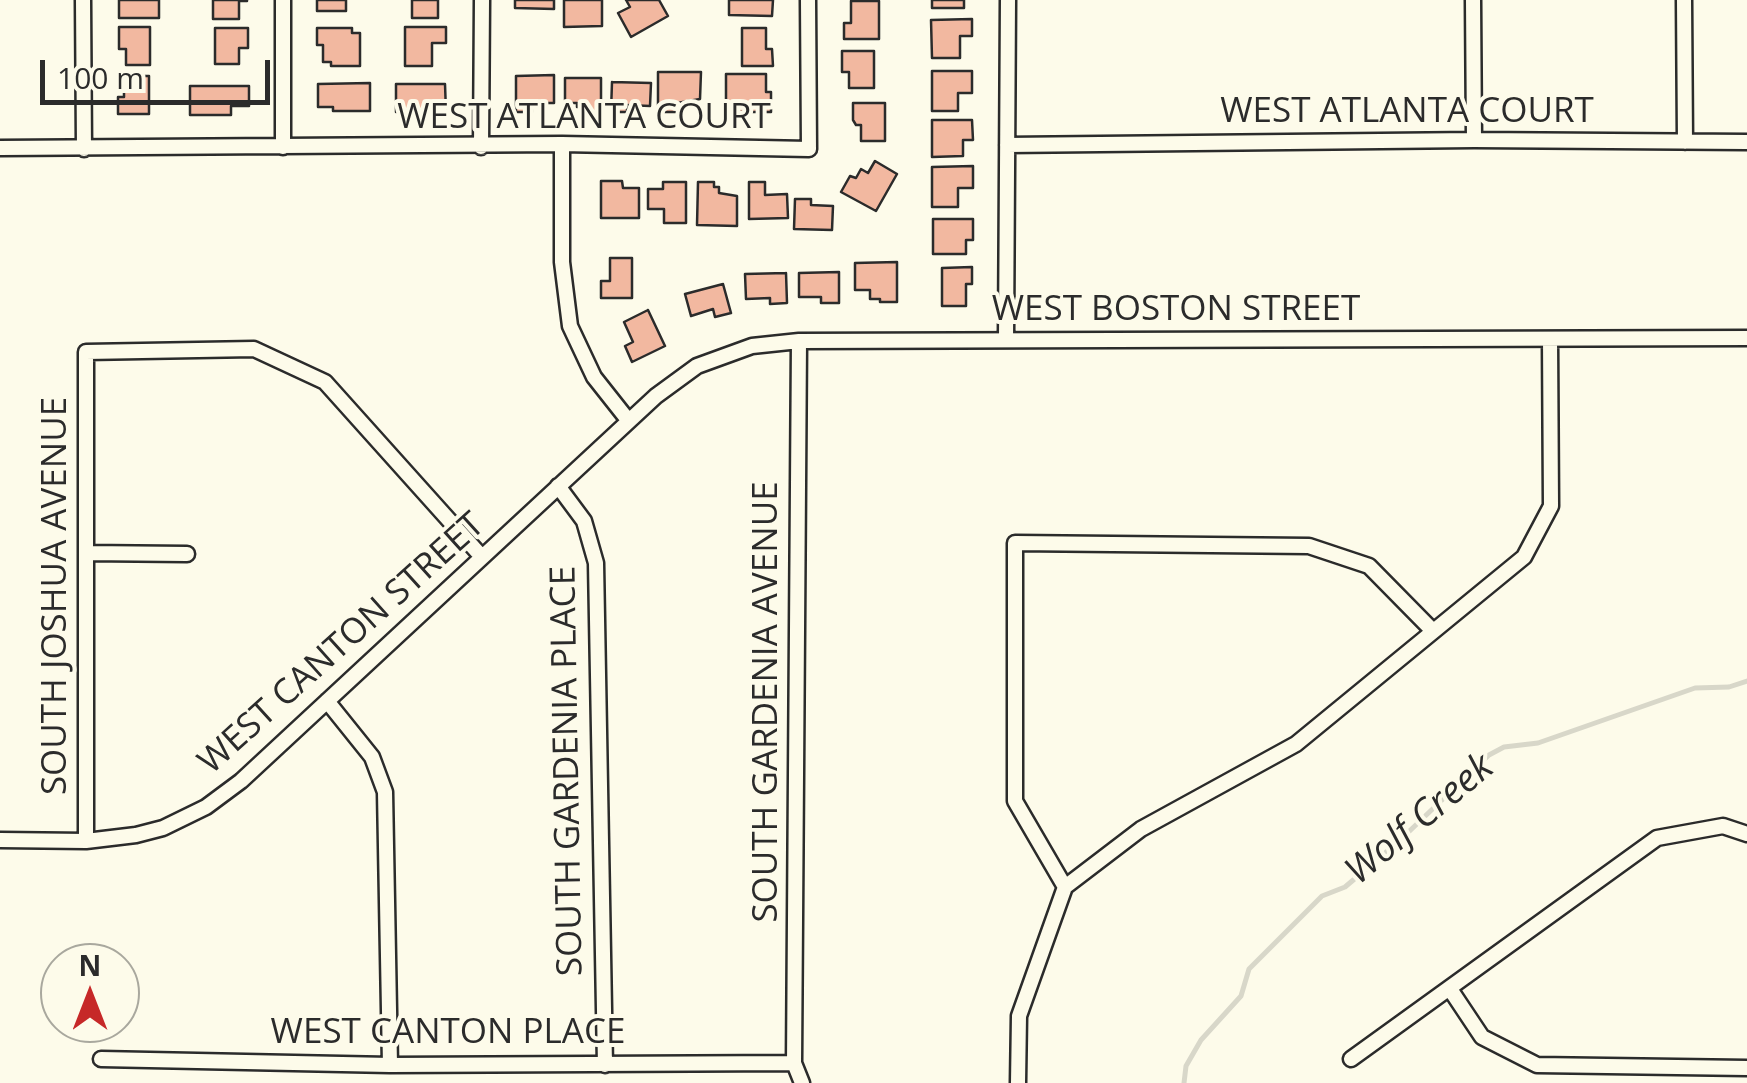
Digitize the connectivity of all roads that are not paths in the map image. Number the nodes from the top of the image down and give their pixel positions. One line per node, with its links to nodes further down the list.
1 (83, 0): 16 (street)
2 (282, 0): 13 (street)
3 (482, 0): 14 (street)
4 (808, 0): 11 (street, WEST ATLANTA COURT)
5 (1008, 0): 12 (street)
6 (1473, 0): 8 (street)
7 (1684, 0): 9 (street)
8 (1474, 140): 9 (street, WEST ATLANTA COURT); 12 (street, WEST ATLANTA COURT)
9 (1684, 142): 10 (street, WEST ATLANTA COURT)
10 (1747, 142)
11 (562, 144): 14 (street, WEST ATLANTA COURT); 21 (street)
12 (1007, 145): 19 (street)
13 (284, 147): 14 (street, WEST ATLANTA COURT); 16 (street, WEST ATLANTA COURT)
14 (481, 147)
15 (0, 148): 16 (street, WEST ATLANTA COURT)
16 (84, 149)
17 (1747, 338): 18 (street, WEST BOSTON STREET)
18 (1550, 339): 19 (street, WEST BOSTON STREET); 26 (street)
19 (1006, 340): 20 (street, WEST BOSTON STREET)
20 (799, 341): 21 (street, WEST BOSTON STREET); 35 (street, SOUTH GARDENIA AVENUE)
21 (628, 420): 22 (street, WEST CANTON STREET)
22 (558, 486): 25 (street, WEST CANTON STREET); 36 (street, SOUTH GARDENIA PLACE)
23 (86, 553): 24 (street); 25 (street, SOUTH JOSHUA AVENUE); 30 (street, SOUTH JOSHUA AVENUE)
24 (187, 554)
25 (482, 557): 27 (street, WEST CANTON STREET)
26 (1432, 630): 31 (street); 31 (street)
27 (327, 701): 30 (street, WEST CANTON STREET); 37 (street)
28 (1747, 834): 32 (street)
29 (0, 840): 30 (street, WEST CANTON STREET)
30 (86, 841)
31 (1065, 888): 40 (street)
32 (1450, 989): 34 (street); 38 (street)
33 (101, 1059): 37 (street, WEST CANTON PLACE)
34 (1351, 1059)
35 (794, 1063): 36 (street, WEST CANTON PLACE); 39 (street)
36 (605, 1064): 37 (street, WEST CANTON PLACE)
37 (390, 1065)
38 (1747, 1068)
39 (802, 1083)
40 (1018, 1083)

